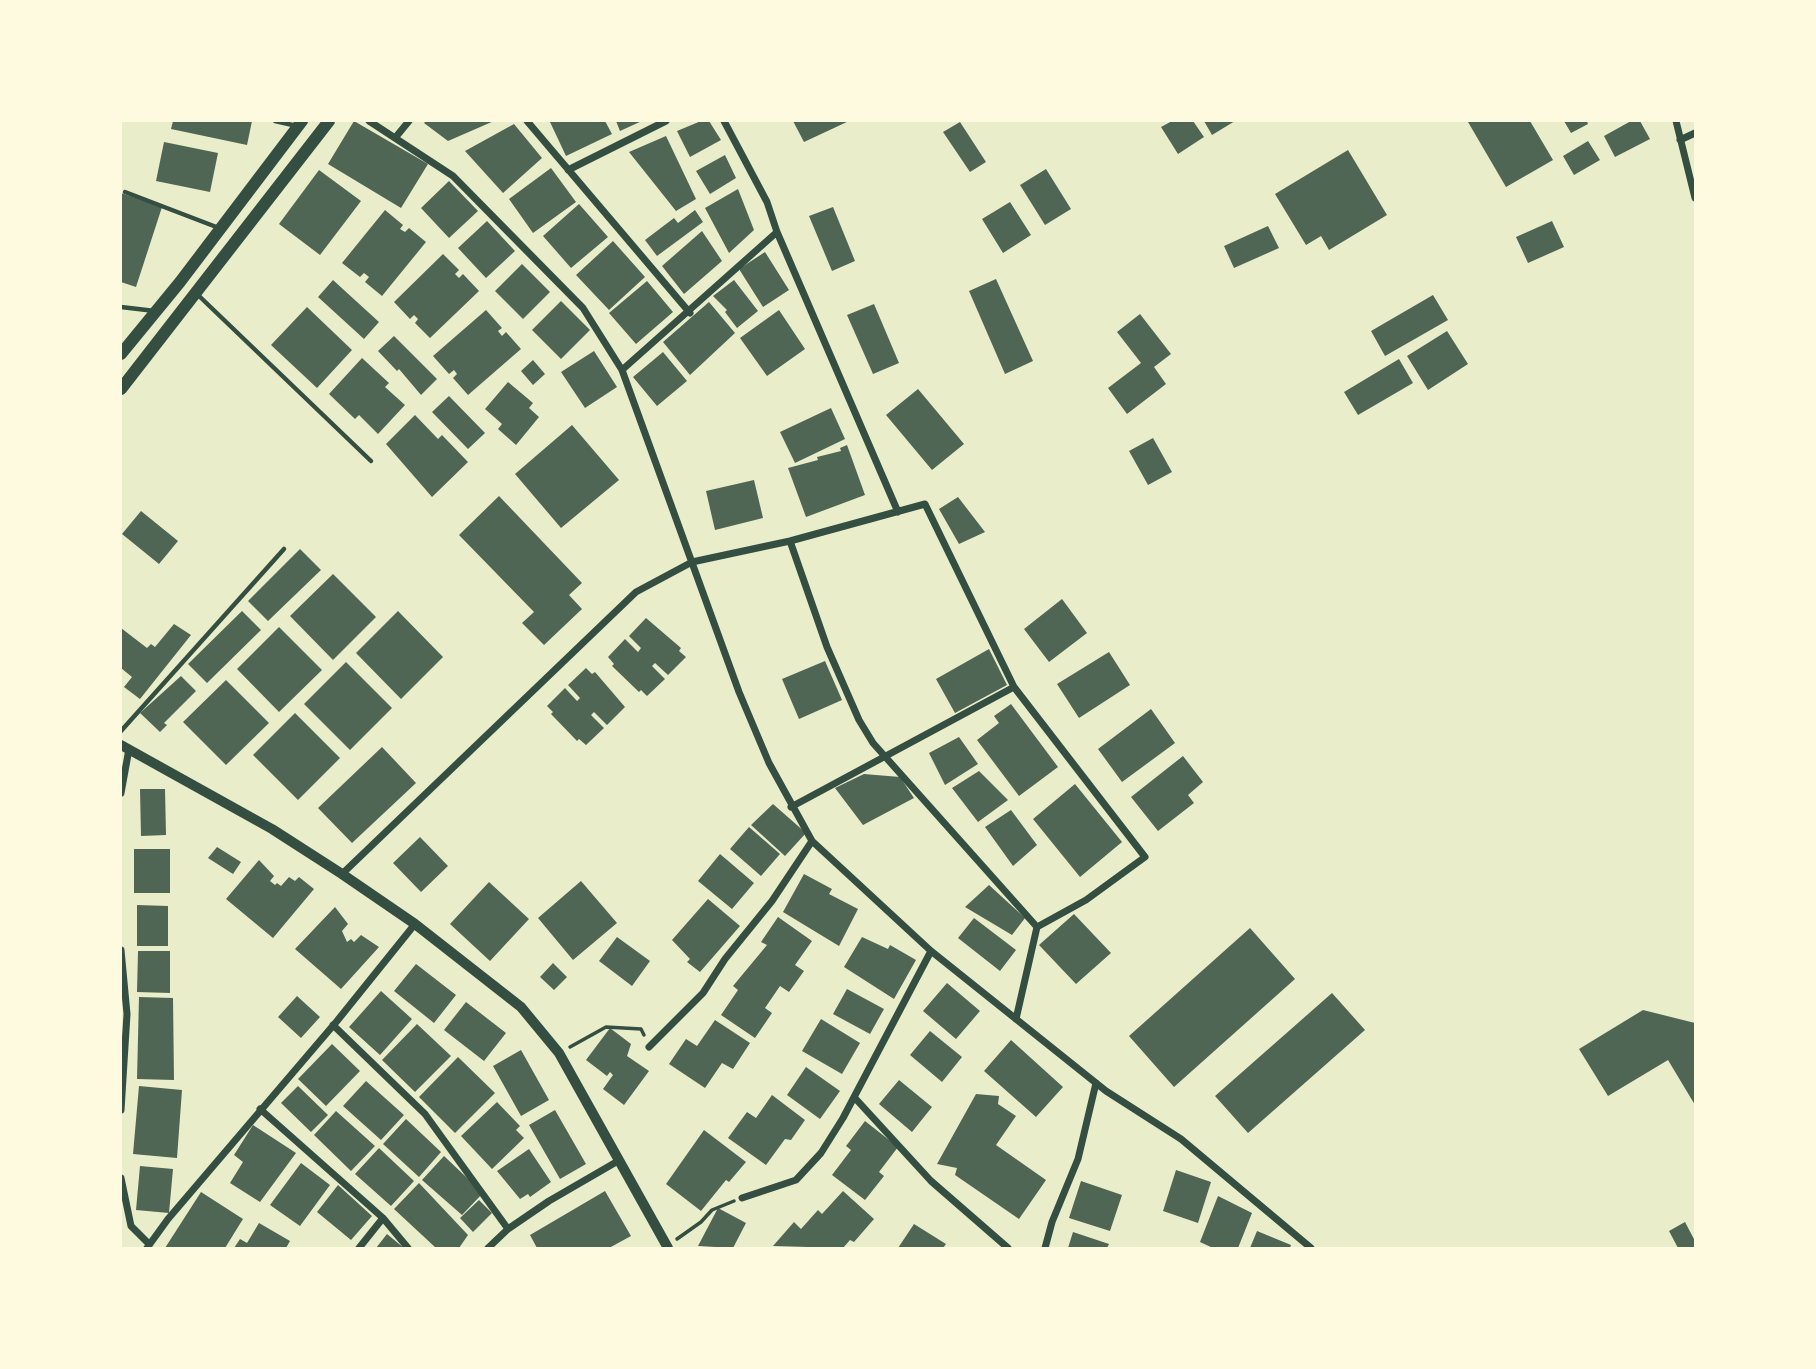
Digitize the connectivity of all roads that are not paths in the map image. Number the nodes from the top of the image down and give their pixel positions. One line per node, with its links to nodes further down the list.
1 (275, 121): 9 (lane)
2 (330, 121): 18 (main road)
3 (369, 121): 11 (street)
4 (409, 121): 11 (street)
5 (527, 121): 13 (street)
6 (666, 121): 13 (street)
7 (723, 121): 17 (street)
8 (1676, 121): 12 (street)
9 (300, 123): 16 (main road)
10 (1695, 133): 12 (street)
11 (395, 138): 23 (street)
12 (1680, 140): 15 (street)
13 (568, 170): 21 (street)
14 (125, 192): 16 (lane)
15 (1695, 198)
16 (220, 229): 20 (main road)
17 (777, 232): 21 (street); 26 (street)
18 (197, 294): 24 (main road); 25 (lane)
19 (121, 307): 20 (lane)
20 (156, 311): 22 (main road)
21 (690, 313): 23 (street)
22 (121, 354)
23 (622, 370): 29 (street)
24 (121, 389)
25 (371, 461)
26 (898, 512): 27 (street); 30 (street)
27 (790, 541): 29 (street); 33 (street)
28 (284, 550): 31 (lane)
29 (692, 562): 35 (street); 37 (street)
30 (1014, 687): 33 (street); 39 (street)
31 (121, 731)
32 (125, 747): 34 (street); 37 (street)
33 (885, 759): 35 (street); 39 (street)
34 (121, 793)
35 (791, 807): 36 (street)
36 (812, 841): 41 (street); 44 (street)
37 (342, 874): 38 (street)
38 (415, 924): 43 (street); 49 (street)
39 (1037, 926): 42 (street)
40 (121, 950): 48 (street)
41 (932, 951): 42 (street); 46 (street)
42 (1016, 1019): 45 (street)
43 (333, 1026): 47 (street); 53 (street)
44 (649, 1047)
45 (1096, 1083): 60 (street); 61 (street)
46 (854, 1097): 51 (street); 59 (street)
47 (260, 1109): 52 (street); 54 (street)
48 (121, 1110)
49 (618, 1161): 53 (street); 55 (street)
50 (121, 1178): 54 (street)
51 (742, 1198)
52 (383, 1218): 56 (street); 57 (street)
53 (508, 1229): 58 (street)
54 (148, 1246)
55 (667, 1247)
56 (359, 1248)
57 (408, 1248)
58 (488, 1248)
59 (1008, 1248)
60 (1045, 1248)
61 (1311, 1248)

